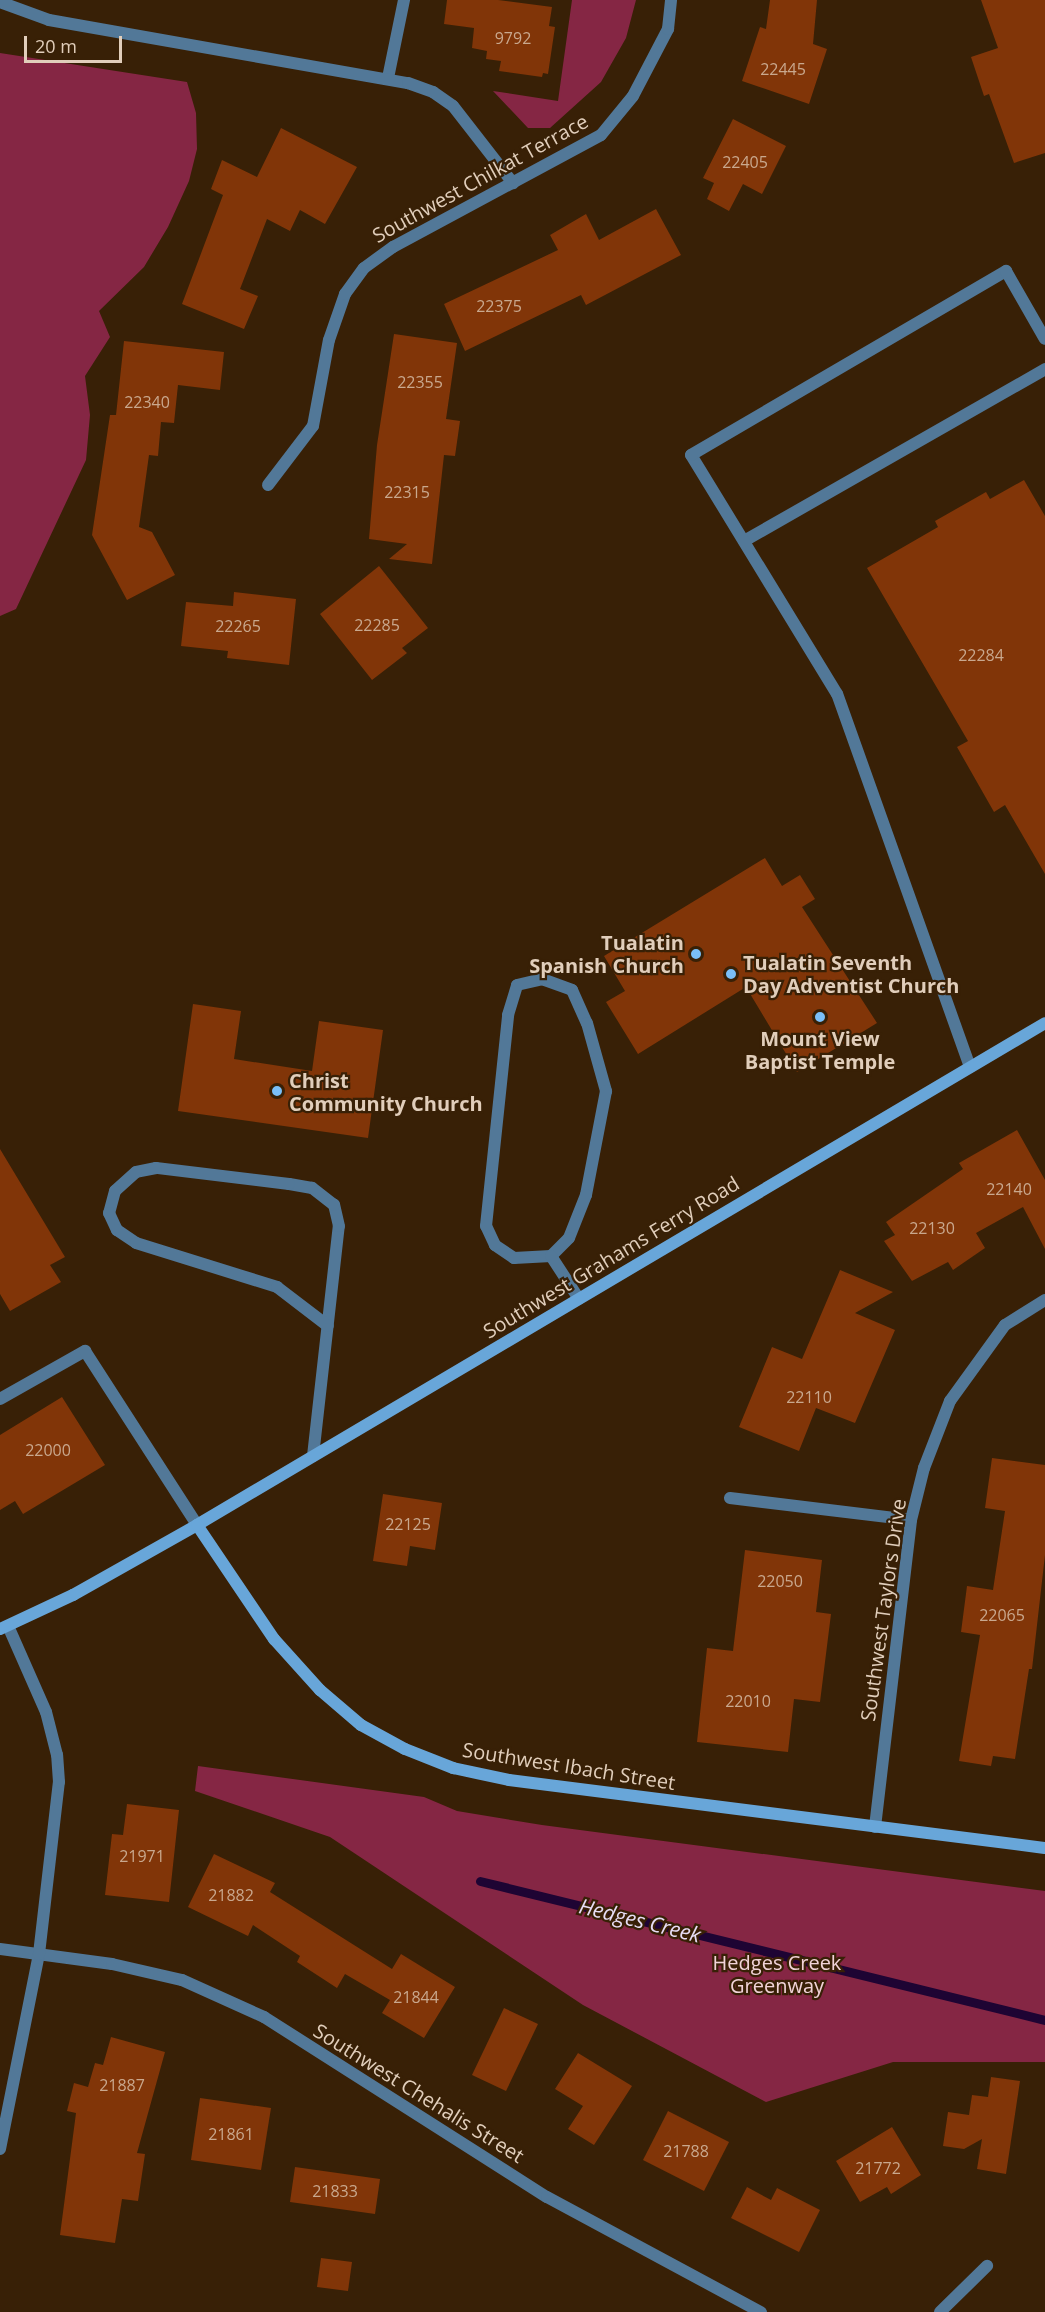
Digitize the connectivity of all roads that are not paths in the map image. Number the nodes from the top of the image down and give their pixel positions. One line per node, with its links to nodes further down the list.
1 (404, 0): 4 (street)
2 (671, 0): 5 (street, Southwest Chilkat Terrace)
3 (0, 2): 4 (street)
4 (388, 78): 5 (street)
5 (513, 183): 8 (street, Southwest Chilkat Terrace)
6 (1045, 339): 9 (street)
7 (1045, 369): 9 (street)
8 (268, 485)
9 (744, 541): 11 (street)
10 (1045, 1023): 11 (street, Southwest Grahams Ferry Road)
11 (970, 1067): 13 (street, Southwest Grahams Ferry Road)
12 (551, 1256): 12 (street); 13 (street)
13 (579, 1299): 17 (street, Southwest Grahams Ferry Road)
14 (1045, 1300): 19 (street, Southwest Taylors Drive)
15 (328, 1326): 15 (street); 17 (street)
16 (0, 1399): 20 (street)
17 (312, 1456): 20 (street, Southwest Grahams Ferry Road)
18 (730, 1498): 19 (street)
19 (911, 1520): 22 (street, Southwest Taylors Drive)
20 (197, 1525): 21 (street); 22 (street, Southwest Ibach Street)
21 (4, 1628): 25 (street)
22 (875, 1827): 23 (street, Southwest Ibach Street)
23 (1045, 1848)
24 (0, 1948): 25 (street, Southwest Chehalis Street)
25 (39, 1954): 26 (street); 28 (street, Southwest Chehalis Street)
26 (0, 2148)
27 (987, 2266): 29 (street)
28 (761, 2312)
29 (940, 2312)

